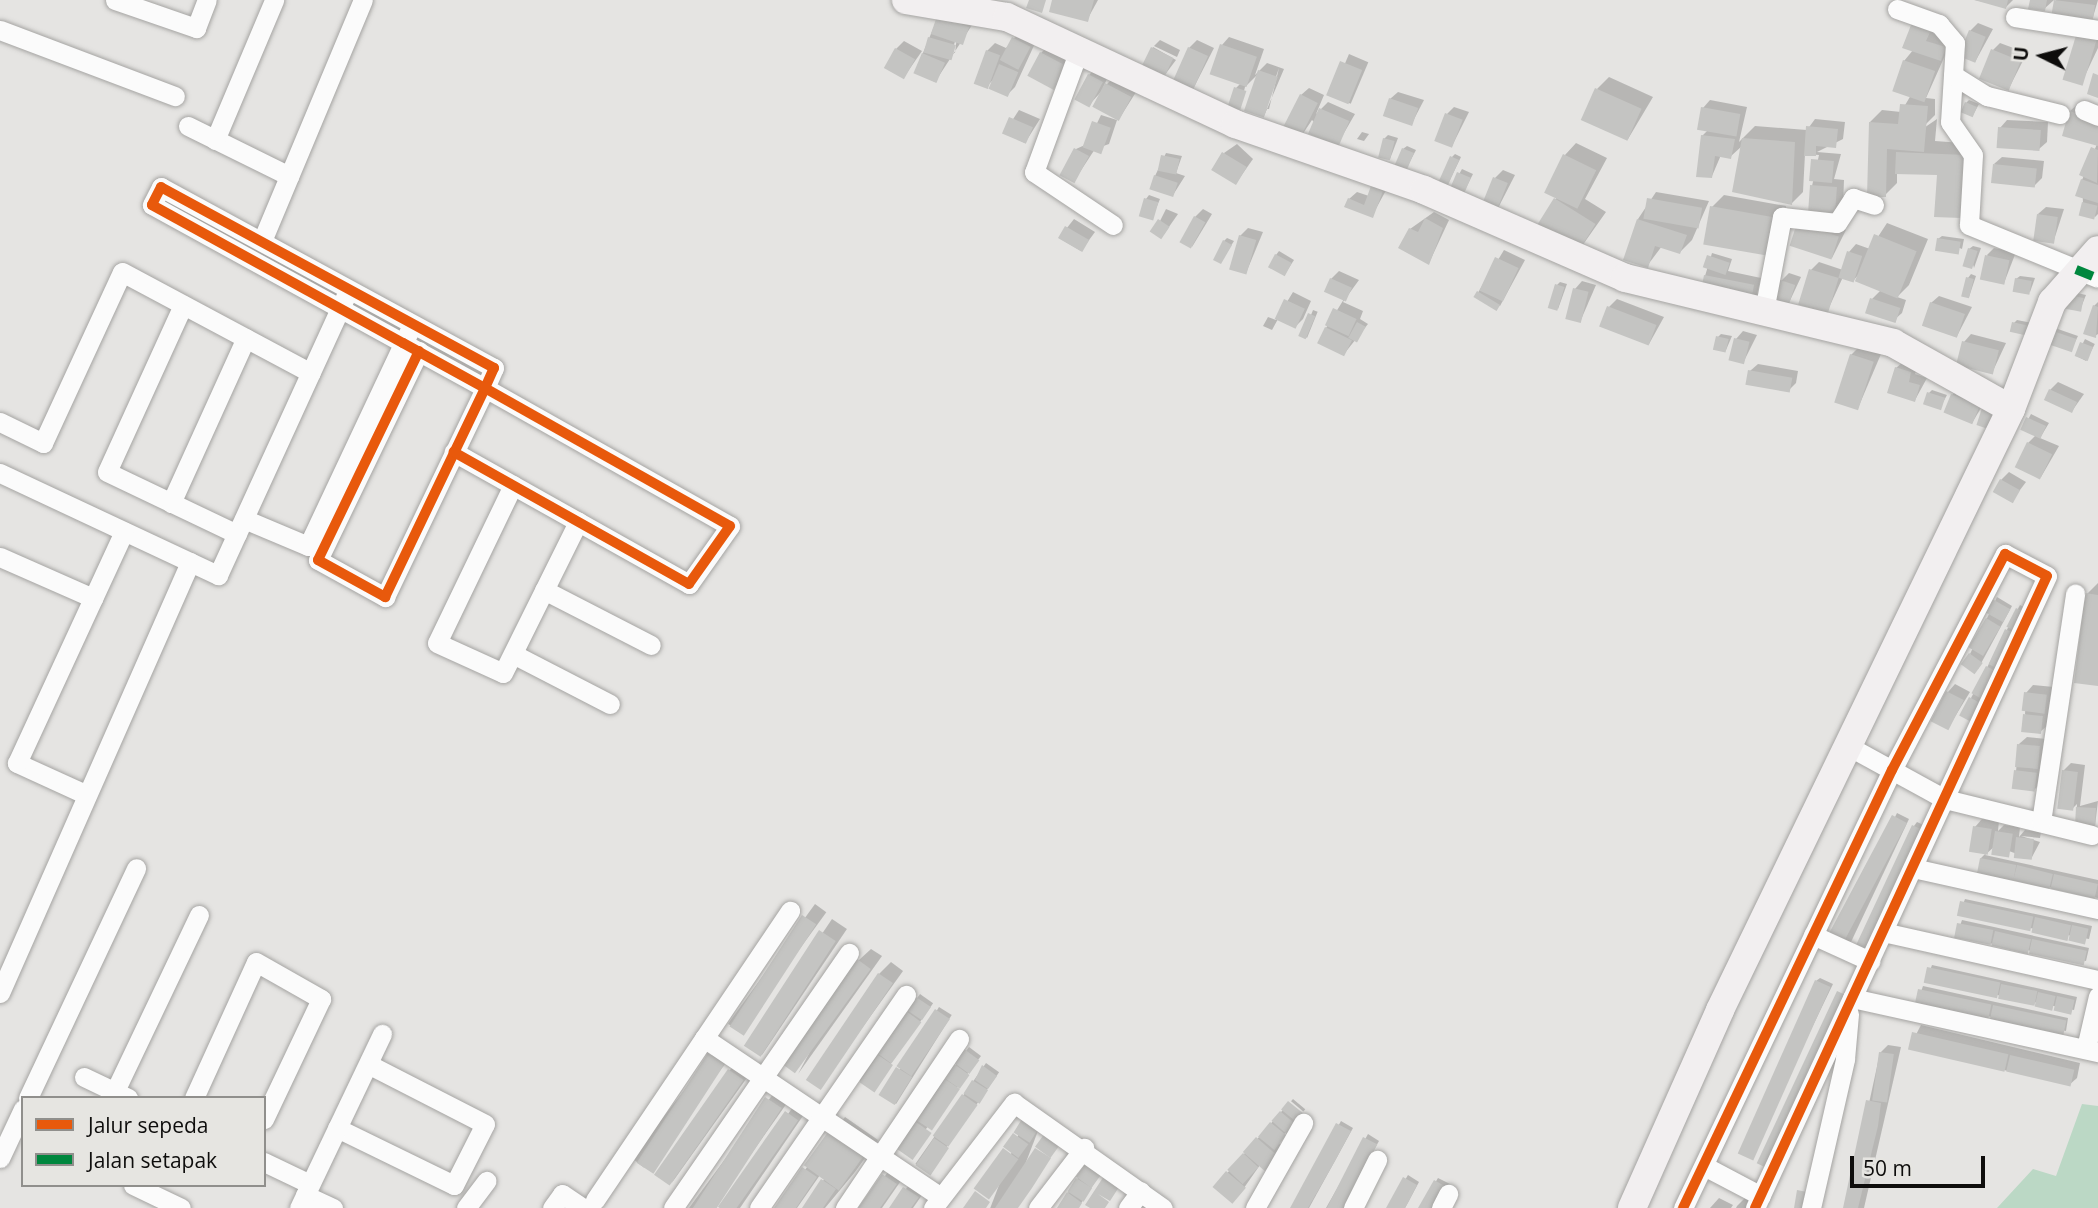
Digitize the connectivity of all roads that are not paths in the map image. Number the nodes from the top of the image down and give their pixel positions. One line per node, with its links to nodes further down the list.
1 (116, 0): 2 (street)
2 (206, 0)
3 (274, 0): 15 (street)
4 (363, 0): 16 (street)
5 (906, 0): 10 (street)
6 (1897, 9): 11 (street)
7 (2015, 17): 9 (street)
8 (0, 30): 12 (street)
9 (2098, 30)
10 (1079, 50): 18 (street); 25 (street)
11 (1953, 75): 13 (street); 21 (street)
12 (175, 96)
13 (2060, 114)
14 (188, 126): 15 (street)
15 (215, 140): 16 (street)
16 (289, 176): 19 (street)
17 (1874, 205): 25 (street)
18 (1113, 225)
19 (262, 241): 22 (street); 24 (street)
20 (2098, 250): 21 (street)
21 (2087, 274): 31 (street)
22 (349, 290): 24 (street); 26 (street)
23 (183, 305): 27 (street); 32 (street); 36 (street)
24 (340, 308): 28 (street); 29 (street)
25 (1764, 311): 31 (street)
26 (412, 324): 28 (street); 30 (street)
27 (246, 338): 29 (street); 36 (street)
28 (411, 347): 30 (street); 33 (street); 38 (street)
29 (310, 373): 38 (street)
30 (485, 388): 33 (street); 37 (street)
31 (2011, 409): 48 (street)
32 (0, 422)
33 (454, 452): 35 (street)
34 (0, 473): 39 (street)
35 (513, 485): 37 (street); 46 (street)
36 (171, 503): 38 (street)
37 (578, 522): 42 (street)
38 (240, 526): 41 (street)
39 (124, 531): 41 (street); 44 (street)
40 (0, 557): 44 (street)
41 (190, 562): 50 (street)
42 (544, 590): 45 (street); 46 (street)
43 (2075, 594): 52 (street)
44 (93, 598): 50 (street)
45 (651, 645)
46 (513, 654): 47 (street)
47 (610, 704)
48 (1848, 746): 49 (street); 108 (street)
49 (1892, 770): 51 (street); 51 (street); 60 (street)
50 (85, 794): 64 (street)
51 (1945, 799): 52 (street); 55 (street)
52 (2041, 822): 53 (street)
53 (2092, 835)
54 (136, 868): 76 (street)
55 (1913, 868): 56 (street); 59 (street)
56 (2098, 909)
57 (790, 911): 69 (street)
58 (199, 915): 75 (street)
59 (1883, 932): 62 (street); 63 (street)
60 (1812, 935): 62 (street); 88 (street)
61 (849, 953): 74 (street)
62 (1870, 961): 67 (street)
63 (2098, 979)
64 (0, 993)
65 (906, 995): 79 (street)
66 (2098, 996): 71 (street)
67 (1850, 1002): 71 (street); 93 (street); 110 (street)
68 (382, 1034): 72 (street)
69 (704, 1038): 74 (street); 95 (street)
70 (959, 1039): 84 (street)
71 (2092, 1050)
72 (368, 1064): 82 (street); 82 (street)
73 (84, 1076): 75 (street)
74 (763, 1078): 79 (street); 100 (street)
75 (122, 1095)
76 (29, 1096)
77 (195, 1096): 78 (street)
78 (266, 1114)
79 (822, 1118): 84 (street); 101 (street)
80 (1303, 1123): 106 (street)
81 (12, 1127): 85 (street)
82 (337, 1128): 92 (street)
83 (1084, 1147): 91 (street); 94 (street); 103 (street)
84 (880, 1157): 94 (street); 102 (street)
85 (0, 1158)
86 (1377, 1160): 107 (street)
87 (266, 1164): 92 (street)
88 (1706, 1167): 93 (street); 109 (street)
89 (486, 1181): 98 (street)
90 (137, 1187): 96 (street)
91 (1141, 1191): 104 (street); 105 (street)
92 (305, 1196): 97 (street)
93 (1758, 1202)
94 (937, 1203)
95 (589, 1204): 99 (street)
96 (181, 1208)
97 (333, 1208)
98 (466, 1208)
99 (552, 1208)
100 (673, 1208)
101 (760, 1208)
102 (845, 1208)
103 (1038, 1208)
104 (1128, 1208)
105 (1163, 1208)
106 (1255, 1208)
107 (1353, 1208)
108 (1632, 1208)
109 (1683, 1208)
110 (1811, 1208)

